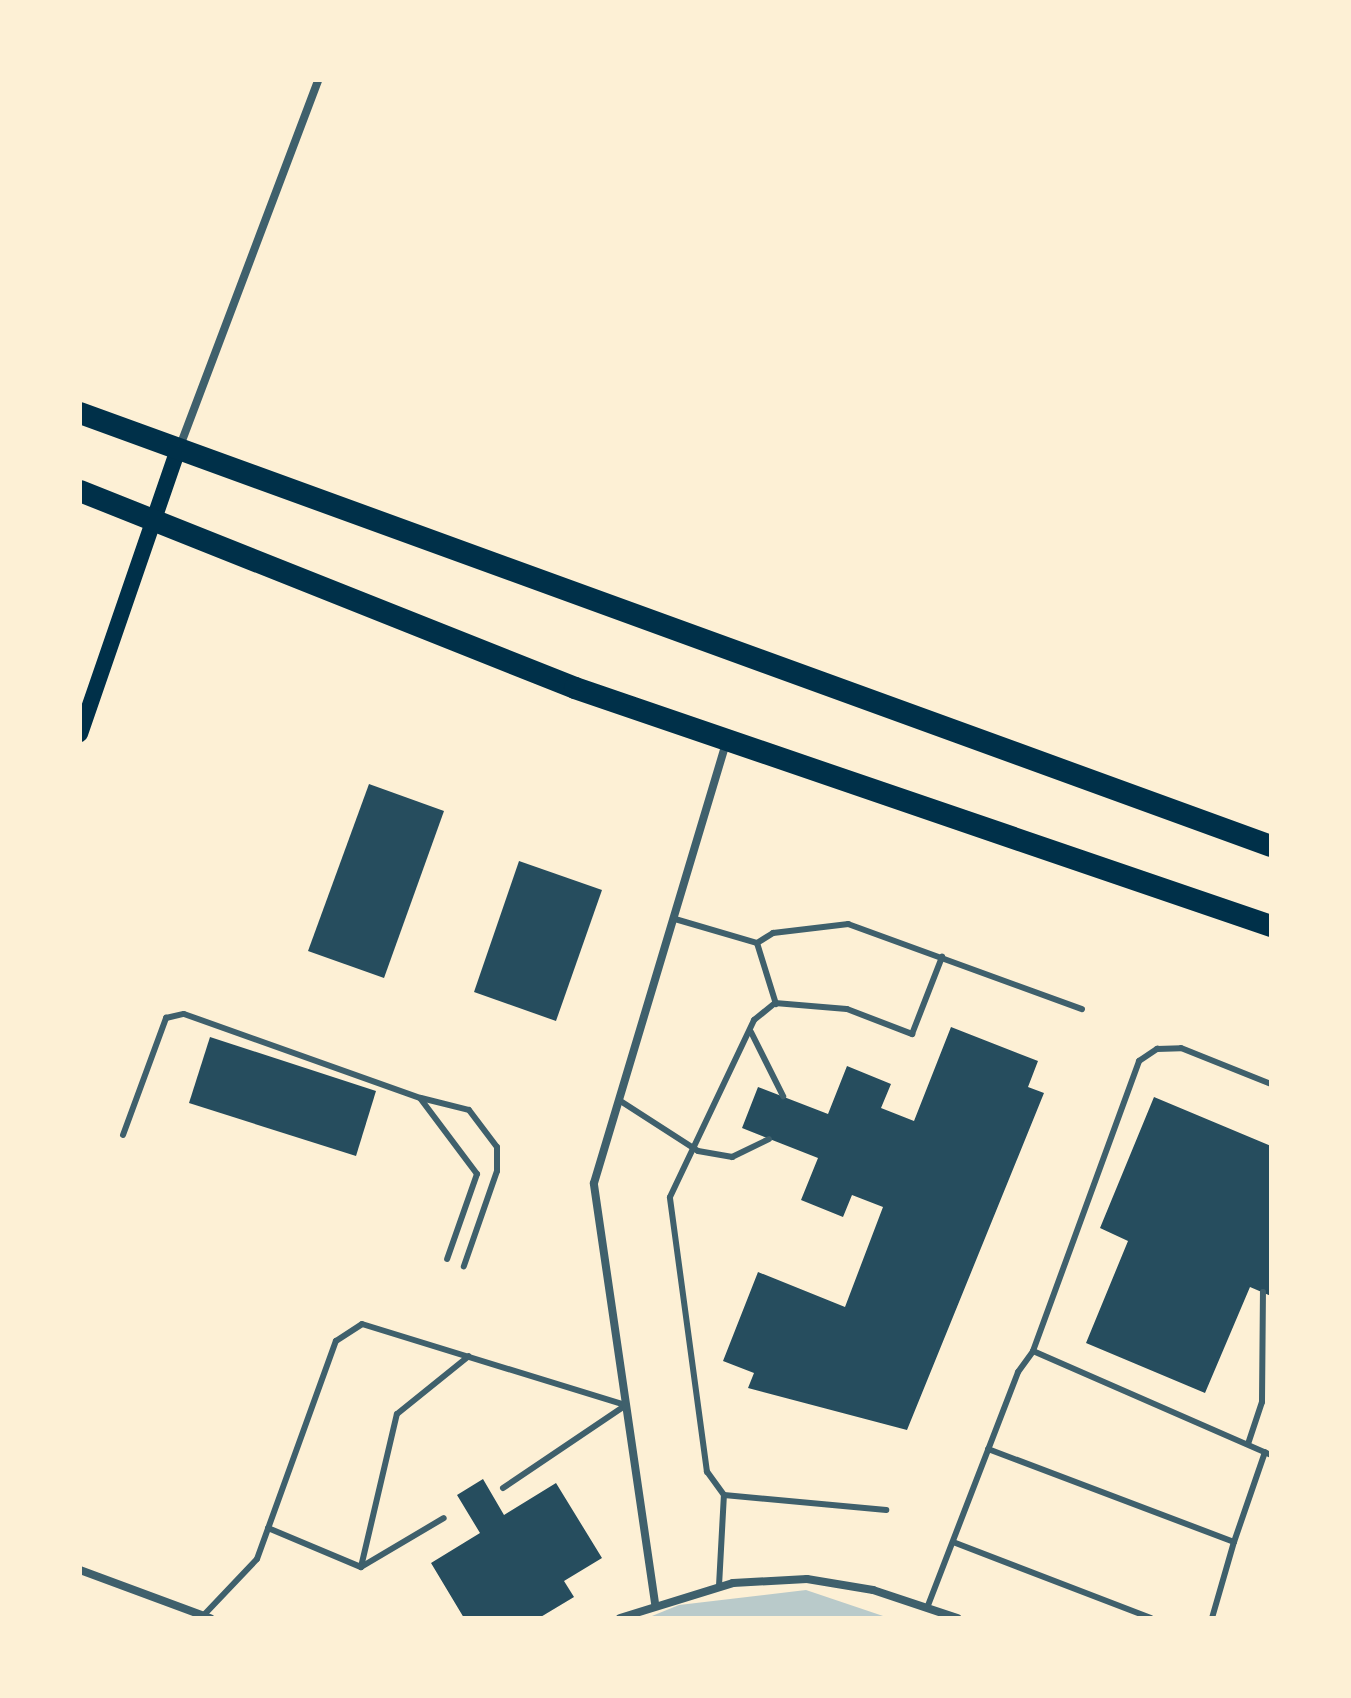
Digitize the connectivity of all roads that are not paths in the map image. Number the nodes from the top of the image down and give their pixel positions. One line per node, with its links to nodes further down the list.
1 (318, 80): 3 (street)
2 (80, 413): 3 (highway)
3 (178, 450): 5 (main road); 8 (highway)
4 (80, 491): 5 (highway)
5 (156, 518): 6 (main road); 7 (highway)
6 (80, 734)
7 (727, 740): 9 (street); 10 (highway)
8 (1271, 846)
9 (675, 919): 11 (lane); 19 (street)
10 (1271, 926)
11 (757, 943): 12 (lane); 13 (lane)
12 (942, 957): 13 (lane); 14 (lane)
13 (776, 1004): 15 (lane)
14 (1082, 1009)
15 (750, 1032): 17 (lane); 22 (lane)
16 (1271, 1084): 28 (lane)
17 (783, 1096)
18 (420, 1098): 20 (lane); 23 (lane); 24 (lane)
19 (622, 1102): 22 (lane); 30 (street)
20 (123, 1135)
21 (769, 1139): 22 (lane)
22 (698, 1151): 35 (lane)
23 (447, 1259)
24 (464, 1266)
25 (1263, 1292): 27 (lane)
26 (1271, 1317): 27 (lane)
27 (1264, 1329): 31 (lane)
28 (1033, 1351): 31 (lane); 32 (lane)
29 (469, 1356): 30 (lane); 38 (lane); 41 (lane)
30 (626, 1405): 34 (lane); 44 (street)
31 (1248, 1444): 33 (lane)
32 (988, 1449): 39 (lane); 40 (lane)
33 (1268, 1453): 40 (lane)
34 (503, 1488)
35 (724, 1495): 36 (lane); 43 (lane)
36 (886, 1510)
37 (444, 1518): 41 (lane)
38 (268, 1528): 41 (lane); 46 (lane)
39 (953, 1542): 45 (lane); 49 (lane)
40 (1234, 1542): 50 (lane)
41 (361, 1567)
42 (80, 1570): 46 (street)
43 (719, 1586): 44 (street); 45 (street)
44 (655, 1603): 47 (street)
45 (927, 1608): 48 (street)
46 (205, 1617)
47 (620, 1618)
48 (957, 1618)
49 (1151, 1618)
50 (1212, 1618)

